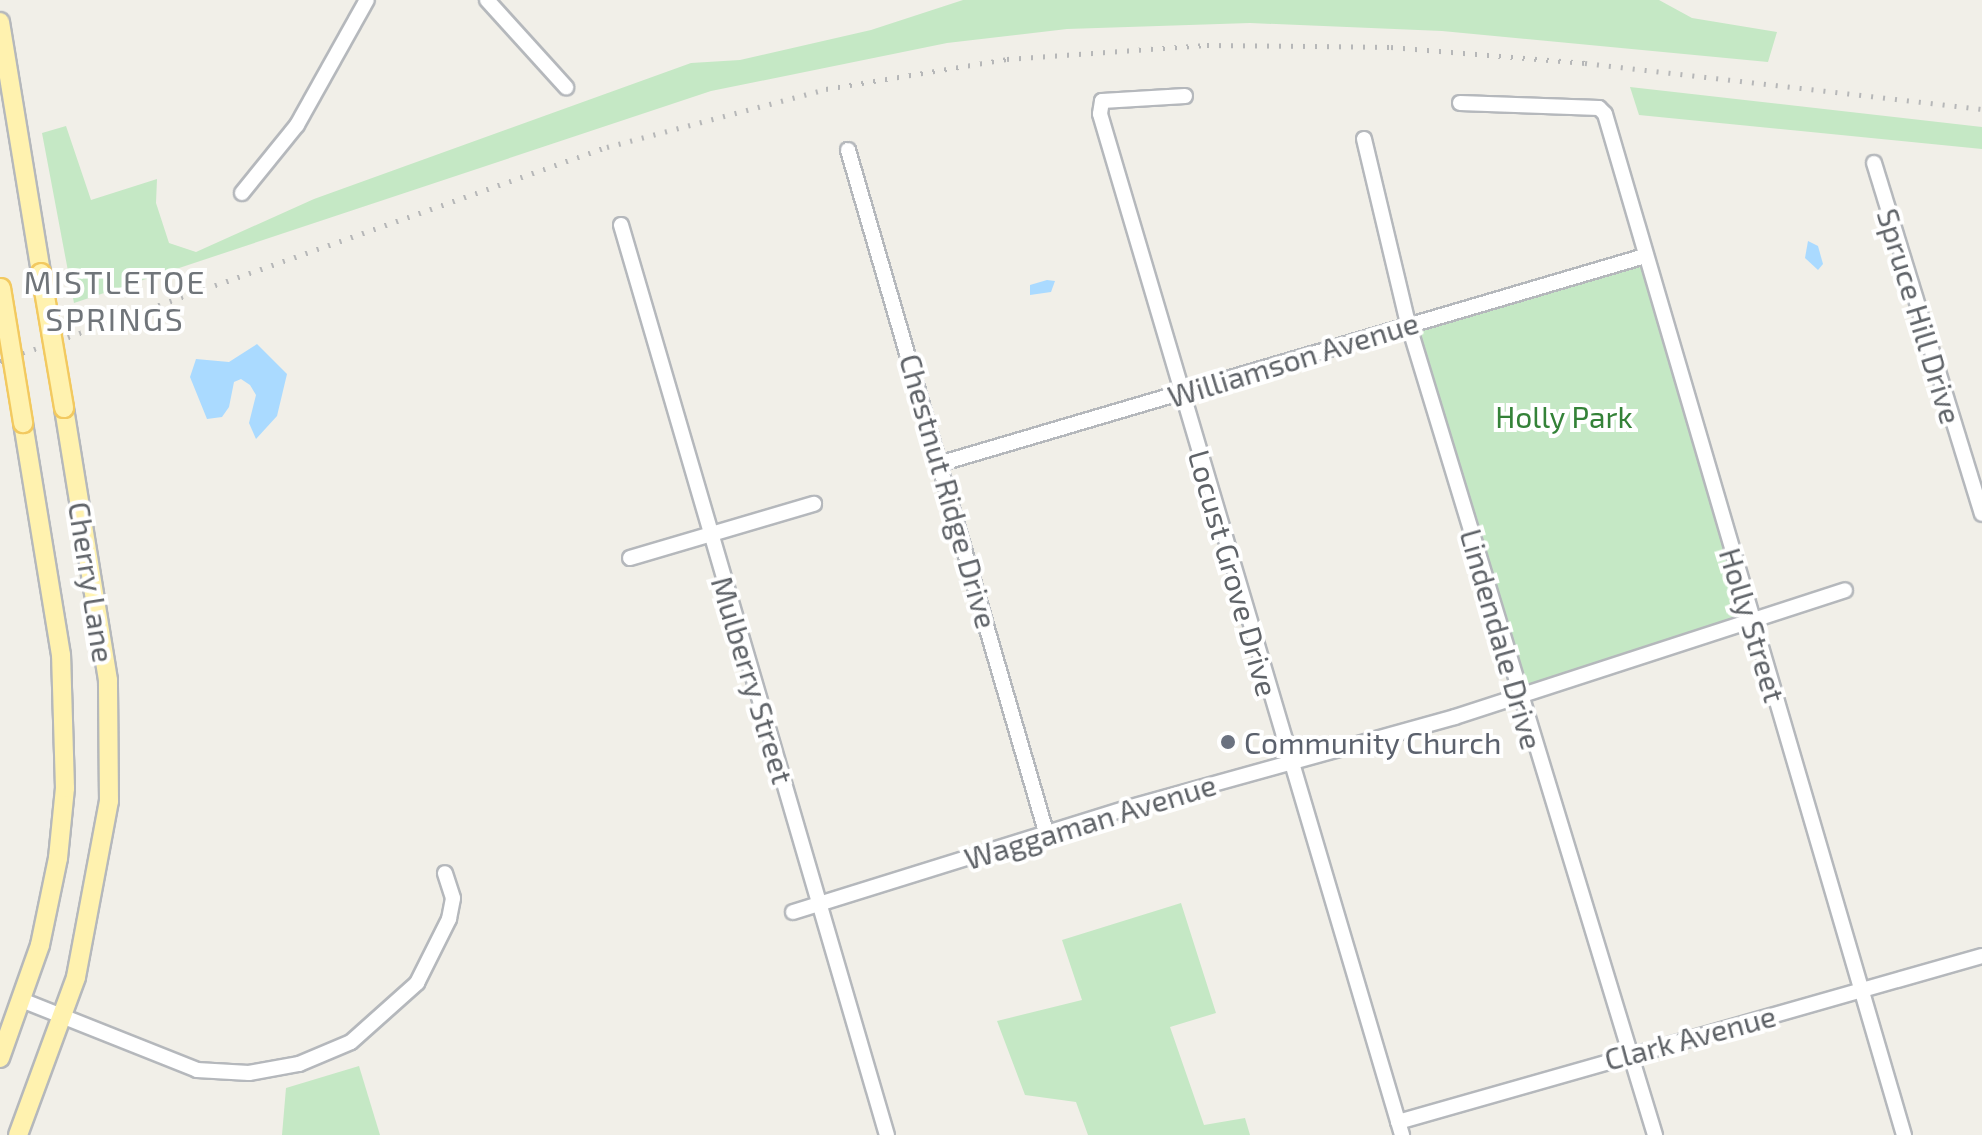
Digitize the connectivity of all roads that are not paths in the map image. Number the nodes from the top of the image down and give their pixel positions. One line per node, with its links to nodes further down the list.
1 (367, 0): 10 (street)
2 (487, 0): 4 (street)
3 (0, 22): 32 (main road, Cherry Lane, bridge)
4 (566, 87)
5 (1185, 96): 15 (street, Locust Grove Drive)
6 (1460, 103): 12 (street, Holly Street)
7 (1364, 139): 14 (street, Lindendale Drive)
8 (848, 150): 16 (street, Chestnut Ridge Drive)
9 (1874, 163): 18 (street, Spruce Hill Drive)
10 (242, 193)
11 (621, 225): 19 (street, Mulberry Street)
12 (1645, 256): 14 (street, Williamson Avenue); 22 (street, Holly Street)
13 (1, 285): 31 (main road, Cherry Lane, bridge)
14 (1408, 323): 15 (street, Williamson Avenue); 23 (street, Lindendale Drive)
15 (1181, 393): 16 (street, Williamson Avenue); 24 (street, Locust Grove Drive)
16 (942, 463): 25 (street, Chestnut Ridge Drive)
17 (814, 504): 19 (street)
18 (1982, 514)
19 (709, 535): 20 (street); 27 (street, Mulberry Street)
20 (630, 558)
21 (1845, 590): 22 (street, Waggaman Avenue)
22 (1750, 621): 23 (street, Waggaman Avenue); 30 (street, Holly Street)
23 (1520, 696): 24 (street, Waggaman Avenue); 33 (street, Lindendale Drive)
24 (1290, 764): 25 (street, Waggaman Avenue); 35 (street, Locust Grove Drive)
25 (1046, 832): 27 (street, Waggaman Avenue)
26 (445, 873): 32 (street)
27 (820, 904): 28 (street, Waggaman Avenue); 37 (street, Mulberry Street)
28 (793, 912)
29 (1982, 956): 30 (street, Clark Avenue)
30 (1862, 991): 33 (street, Clark Avenue); 39 (street, Holly Street)
31 (24, 1001): 32 (street); 34 (main road, Cherry Lane)
32 (62, 1017): 36 (main road, Cherry Lane)
33 (1632, 1053): 35 (street, Clark Avenue); 38 (street, Lindendale Drive)
34 (0, 1058)
35 (1400, 1128)
36 (18, 1135)
37 (887, 1135)
38 (1655, 1135)
39 (1904, 1135)

